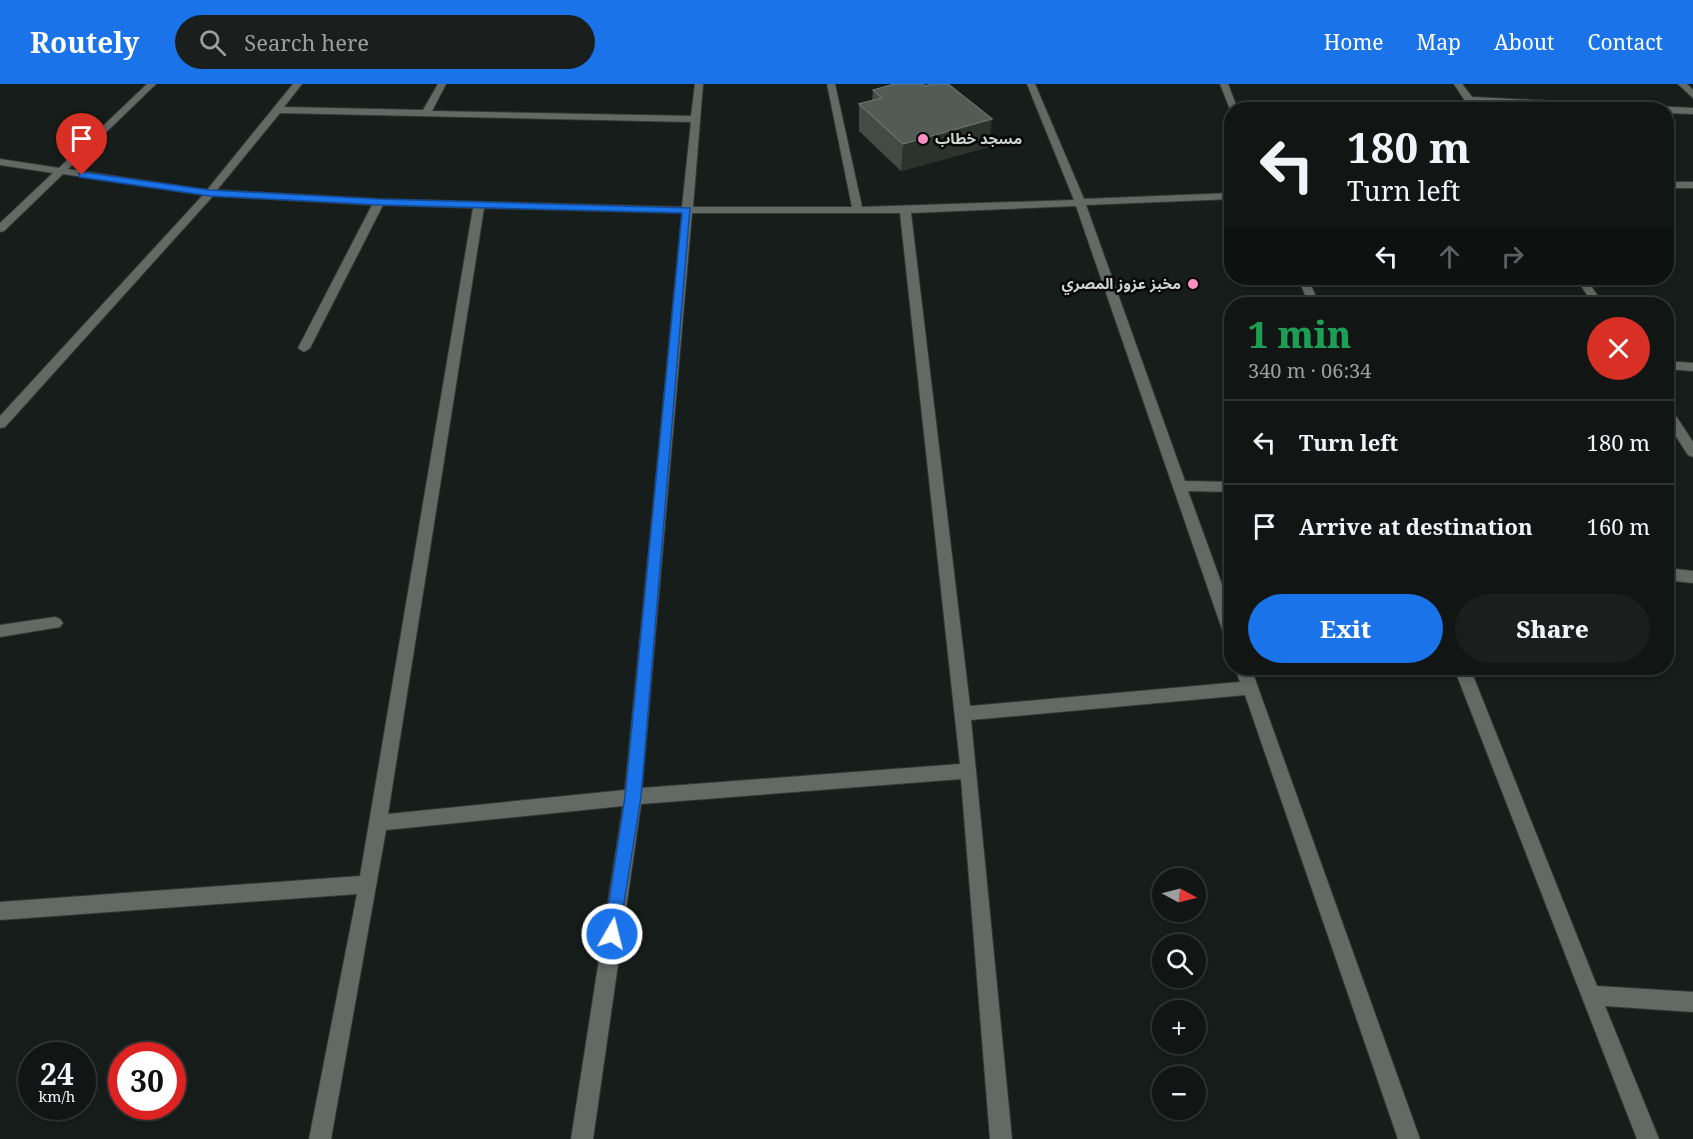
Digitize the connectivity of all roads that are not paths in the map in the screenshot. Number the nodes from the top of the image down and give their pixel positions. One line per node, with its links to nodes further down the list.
1 (152, 84): 20 (street)
2 (298, 84): 14 (street)
3 (442, 84): 17 (street)
4 (699, 84): 18 (street)
5 (831, 84): 30 (street)
6 (1031, 84): 26 (street)
7 (1224, 84): 12 (street)
8 (1458, 84): 11 (street)
9 (1682, 84): 10 (street)
10 (1693, 94)
11 (1470, 100): 13 (street)
12 (1231, 102)
13 (1508, 102)
14 (277, 110): 17 (street); 23 (street)
15 (1674, 110): 16 (street)
16 (1693, 111)
17 (426, 113): 18 (street)
18 (696, 119): 28 (street)
19 (0, 162): 20 (street)
20 (61, 172): 23 (street); 31 (street)
21 (1674, 185): 22 (street)
22 (1693, 185)
23 (210, 193): 25 (street); 36 (street)
24 (1224, 196): 26 (street)
25 (379, 202): 27 (street); 32 (street)
26 (1080, 202): 29 (street); 38 (street)
27 (478, 205): 28 (street); 51 (street)
28 (687, 210): 30 (street); 50 (street)
29 (905, 210): 30 (street); 48 (street)
30 (858, 211)
31 (0, 229)
32 (304, 348)
33 (1674, 365): 34 (street)
34 (1693, 367)
35 (1674, 422): 37 (street)
36 (0, 424)
37 (1693, 452)
38 (1179, 486): 39 (street); 42 (street)
39 (1224, 487)
40 (1674, 575): 41 (street)
41 (1693, 577)
42 (1224, 613)
43 (55, 623): 44 (street)
44 (0, 631)
45 (1245, 675): 47 (street)
46 (1465, 675): 54 (street)
47 (1250, 688): 48 (street); 59 (street)
48 (963, 714): 49 (street)
49 (969, 771): 50 (street); 58 (street)
50 (633, 797): 51 (street); 57 (street)
51 (378, 823): 52 (street)
52 (368, 884): 53 (street); 56 (street)
53 (0, 911)
54 (1590, 995): 55 (street); 60 (street)
55 (1693, 1002)
56 (320, 1139)
57 (582, 1139)
58 (1001, 1139)
59 (1409, 1139)
60 (1648, 1139)

